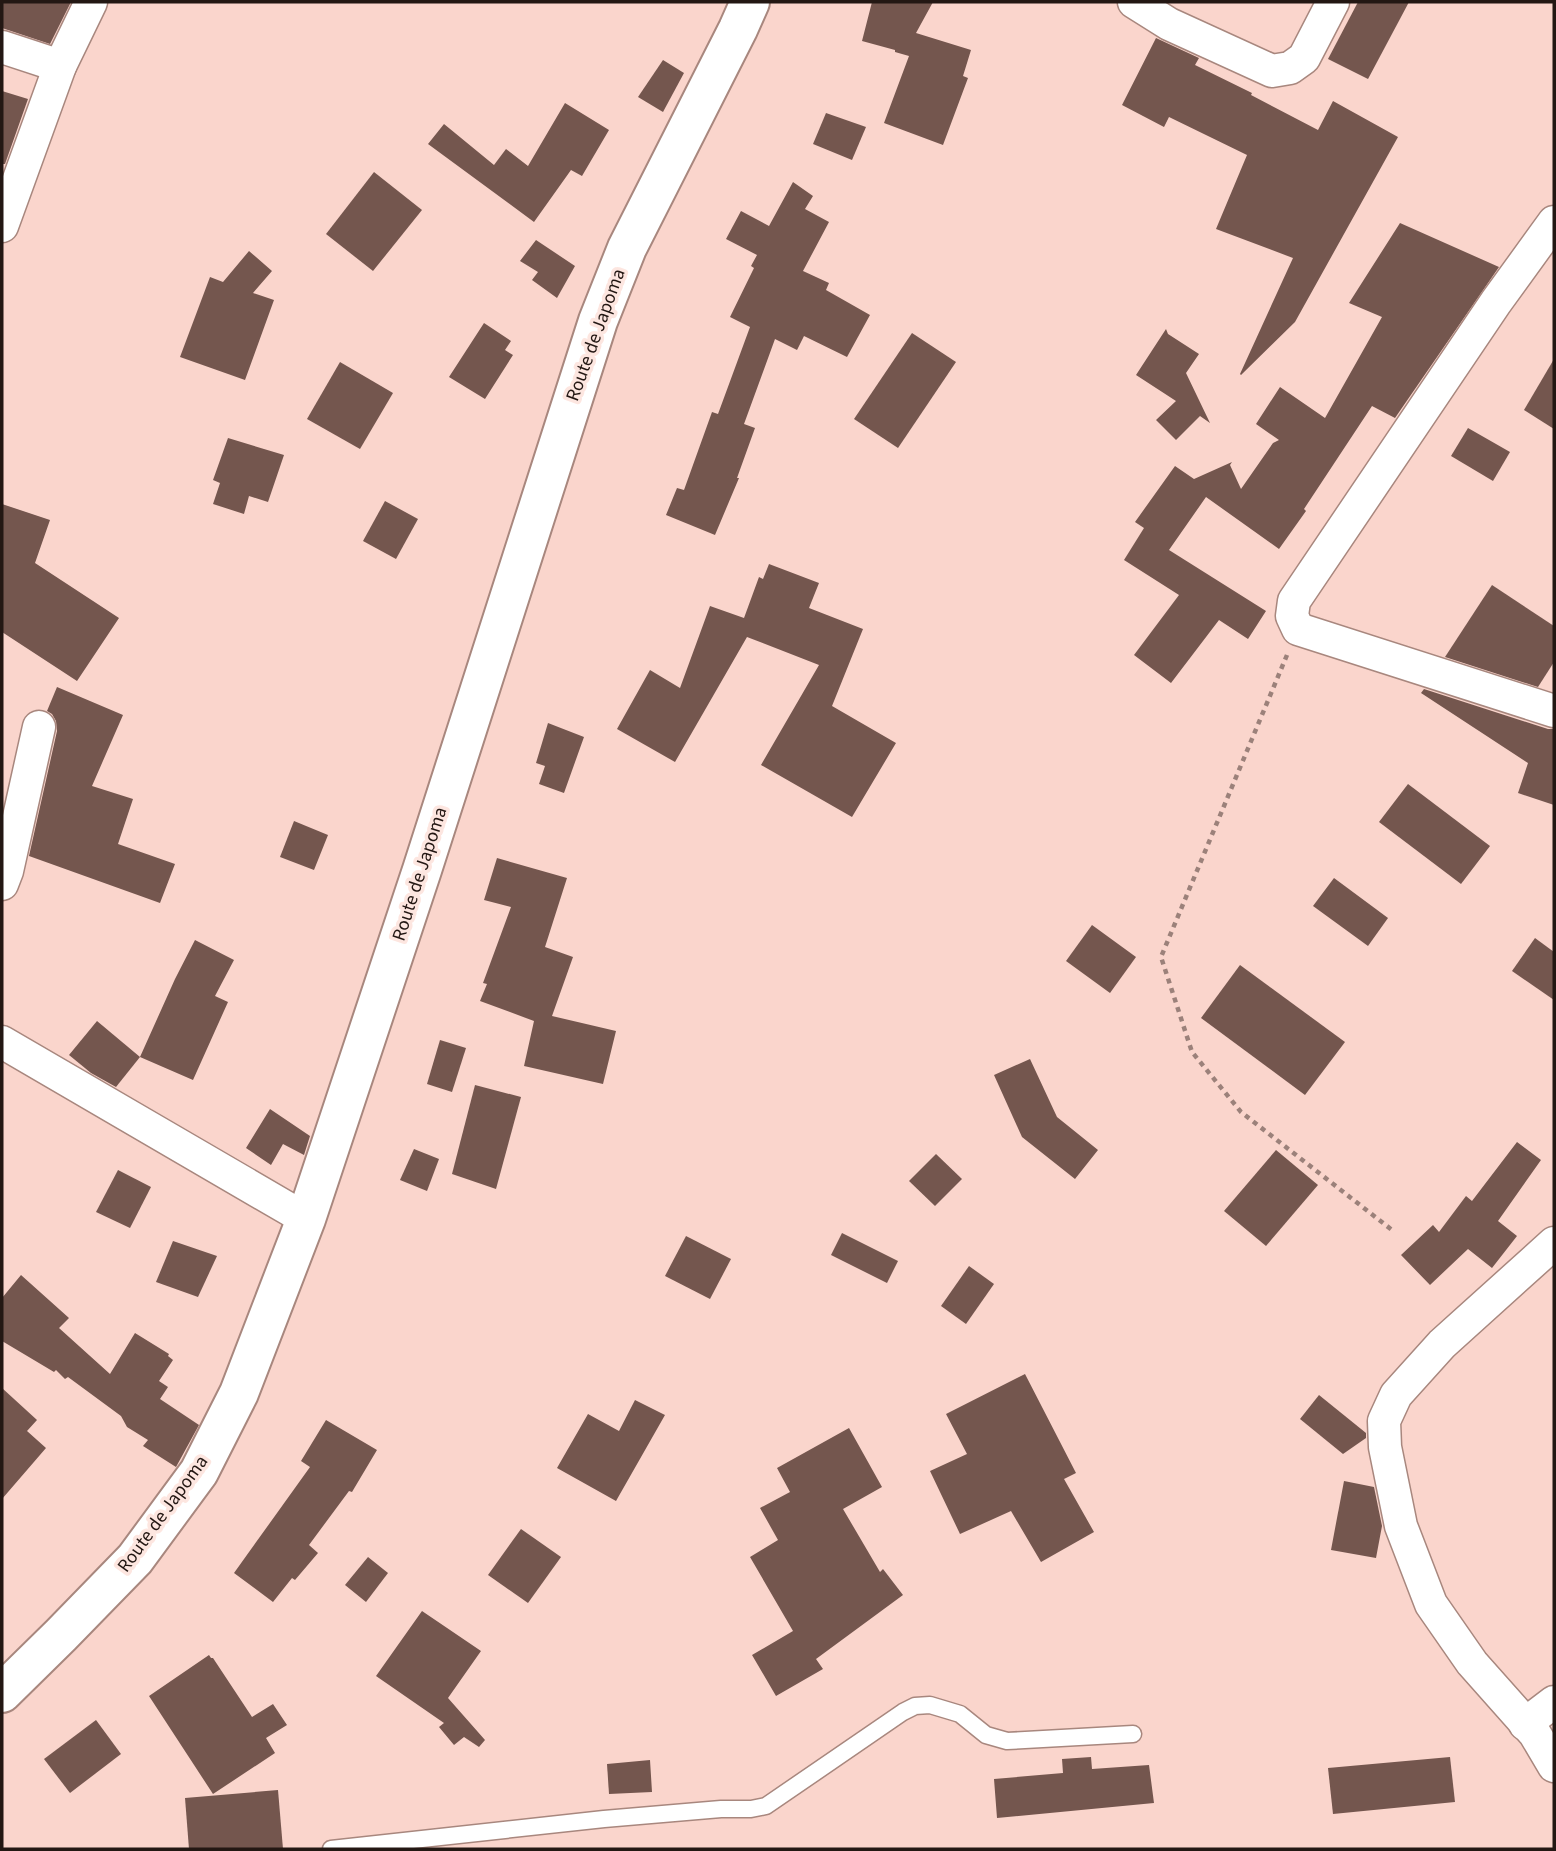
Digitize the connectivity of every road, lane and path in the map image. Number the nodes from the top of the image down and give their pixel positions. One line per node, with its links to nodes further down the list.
1 (91, 2): 6 (street)
2 (750, 2): 14 (street, Route de Japoma)
3 (1134, 2): 4 (street)
4 (1333, 2)
5 (2, 47): 6 (street)
6 (60, 65): 8 (street)
7 (1554, 222): 9 (street)
8 (2, 226)
9 (1298, 629): 10 (street); 15 (path)
10 (1554, 711)
11 (39, 727): 12 (street)
12 (2, 884)
13 (2, 1042): 14 (street)
14 (306, 1219): 17 (street, Route de Japoma)
15 (1392, 1230)
16 (1554, 1243): 19 (street)
17 (2, 1693)
18 (1554, 1702): 19 (street)
19 (1525, 1724): 21 (street)
20 (1132, 1734): 22 (lane)
21 (1554, 1766)
22 (331, 1849)

